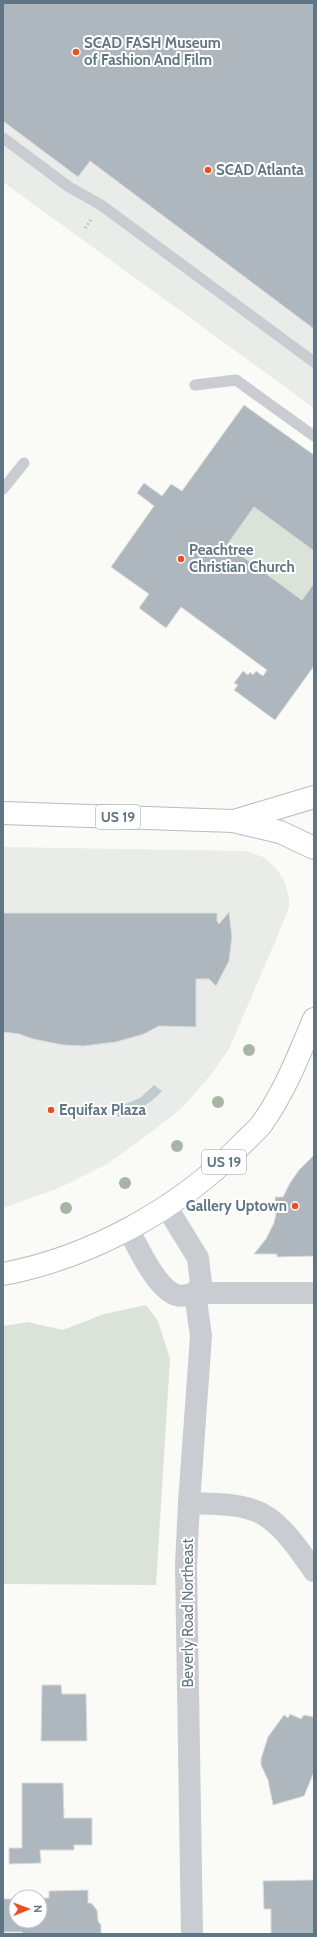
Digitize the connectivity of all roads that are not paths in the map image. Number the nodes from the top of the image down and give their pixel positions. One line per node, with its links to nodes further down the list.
1 (3, 138): 2 (lane)
2 (314, 362)
3 (195, 385): 4 (lane)
4 (314, 436)
5 (24, 463): 6 (lane)
6 (3, 489)
7 (314, 797): 9 (main road, US 19)
8 (3, 813): 9 (main road, US 19)
9 (233, 821): 10 (main road)
10 (314, 848)
11 (314, 1019): 12 (main road, US 19)
12 (166, 1206): 13 (main road, US 19); 15 (street)
13 (128, 1230): 14 (main road, US 19); 15 (street)
14 (3, 1274)
15 (195, 1293): 16 (street); 17 (street, Beverly Road Northeast)
16 (314, 1293)
17 (189, 1503): 18 (street); 19 (street, Beverly Road Northeast)
18 (314, 1571)
19 (192, 1934)

